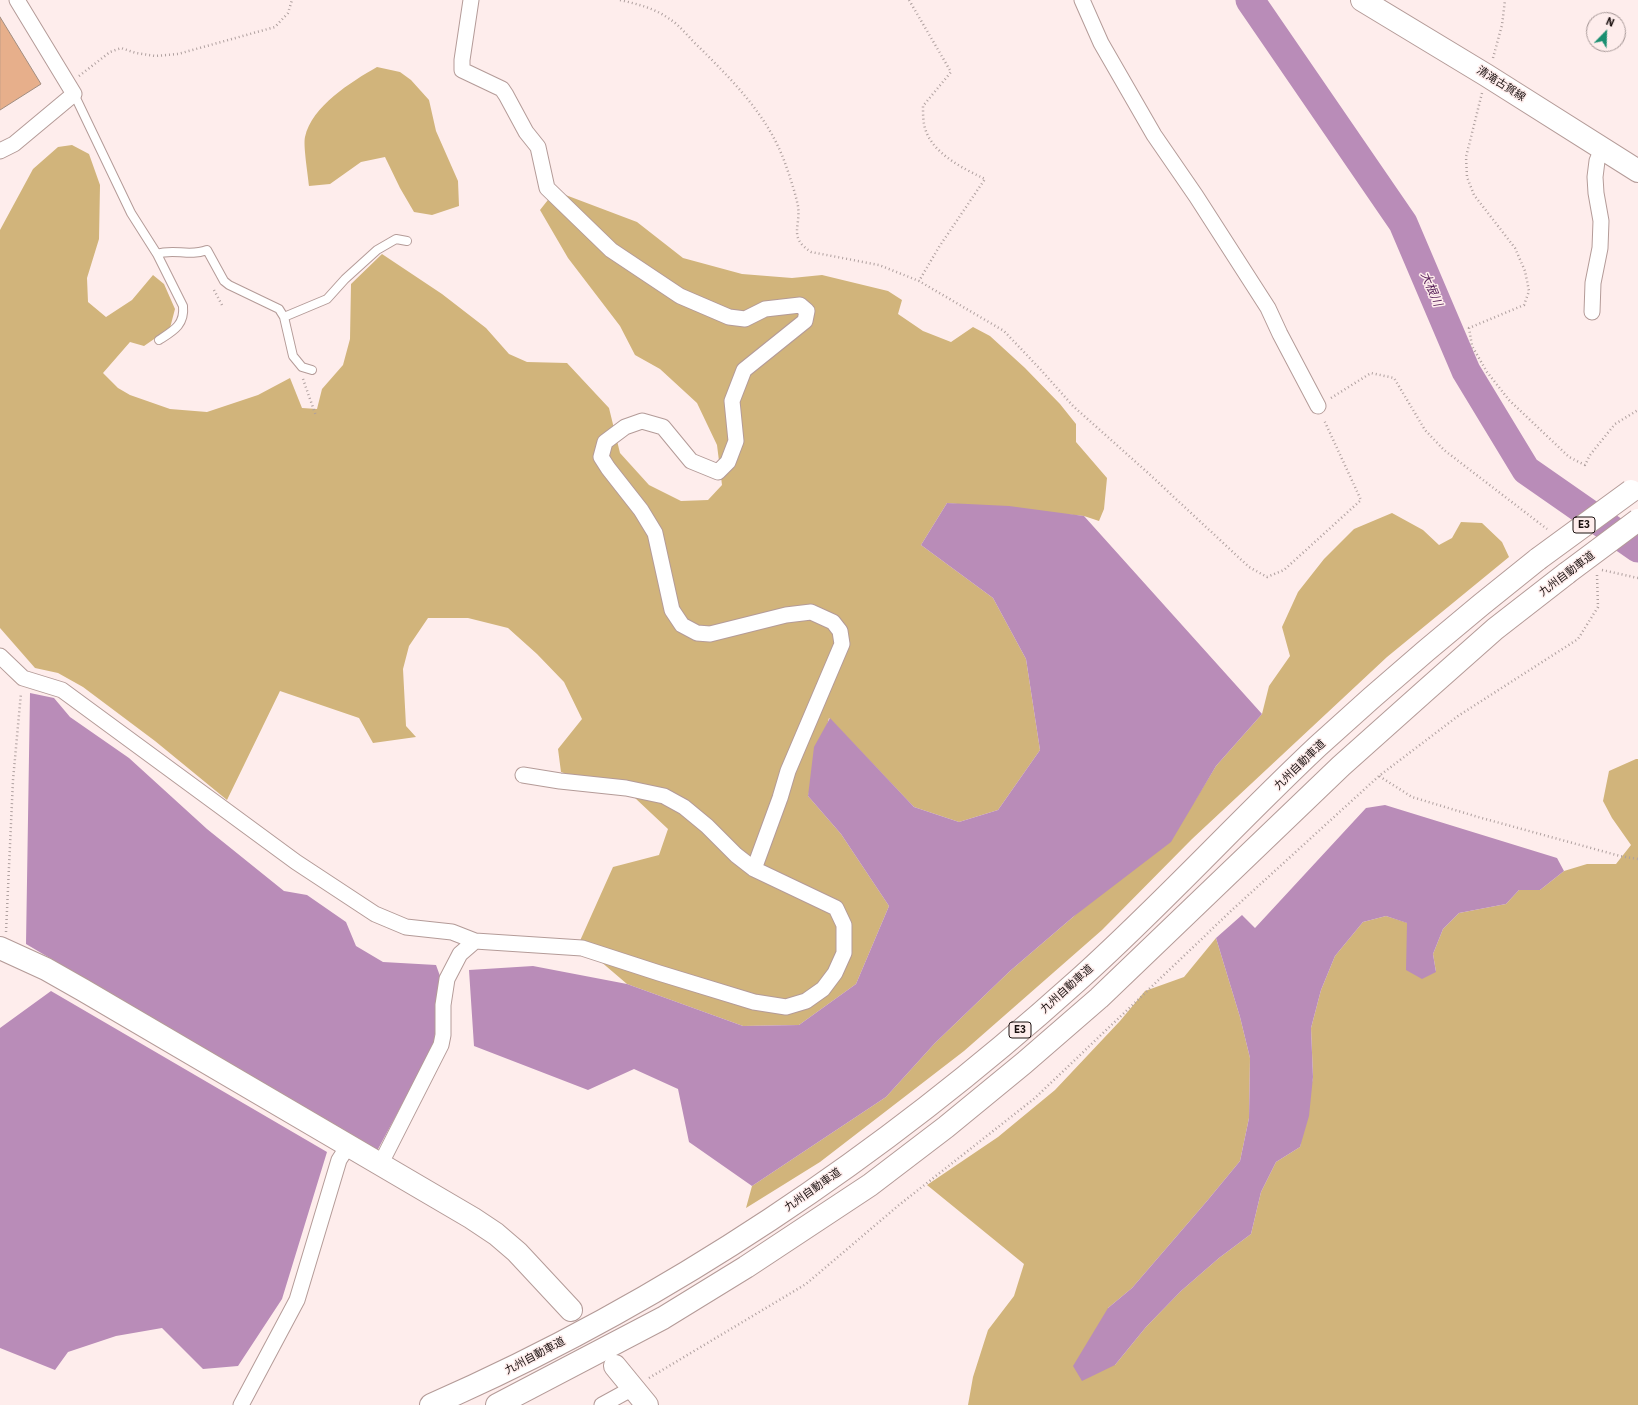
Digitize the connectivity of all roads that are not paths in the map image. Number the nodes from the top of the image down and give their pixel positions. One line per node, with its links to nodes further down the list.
1 (17, 0): 5 (street)
2 (471, 0): 20 (street)
3 (1082, 0): 15 (street)
4 (1362, 0): 6 (main road, 清滝古賀線)
5 (70, 90): 7 (street); 10 (lane)
6 (1602, 148): 8 (main road, 清滝古賀線); 11 (street)
7 (0, 152)
8 (1638, 171)
9 (407, 241): 12 (lane)
10 (156, 254): 12 (lane); 13 (lane)
11 (1592, 312)
12 (284, 317): 14 (lane)
13 (159, 340)
14 (312, 370)
15 (1318, 406)
16 (1634, 488): 29 (main road, 九州自動車道 / E3, bridge)
17 (1638, 520): 30 (main road, 九州自動車道 / E3, bridge)
18 (0, 656): 21 (street)
19 (522, 775): 20 (street)
20 (754, 869): 21 (street)
21 (475, 942): 24 (street)
22 (3, 949): 23 (main road)
23 (348, 1146): 24 (main road); 28 (street)
24 (380, 1165): 25 (main road)
25 (571, 1310)
26 (615, 1366): 27 (main road)
27 (633, 1388): 31 (street); 32 (main road)
28 (242, 1405)
29 (431, 1405)
30 (497, 1405)
31 (602, 1405)
32 (647, 1405)

